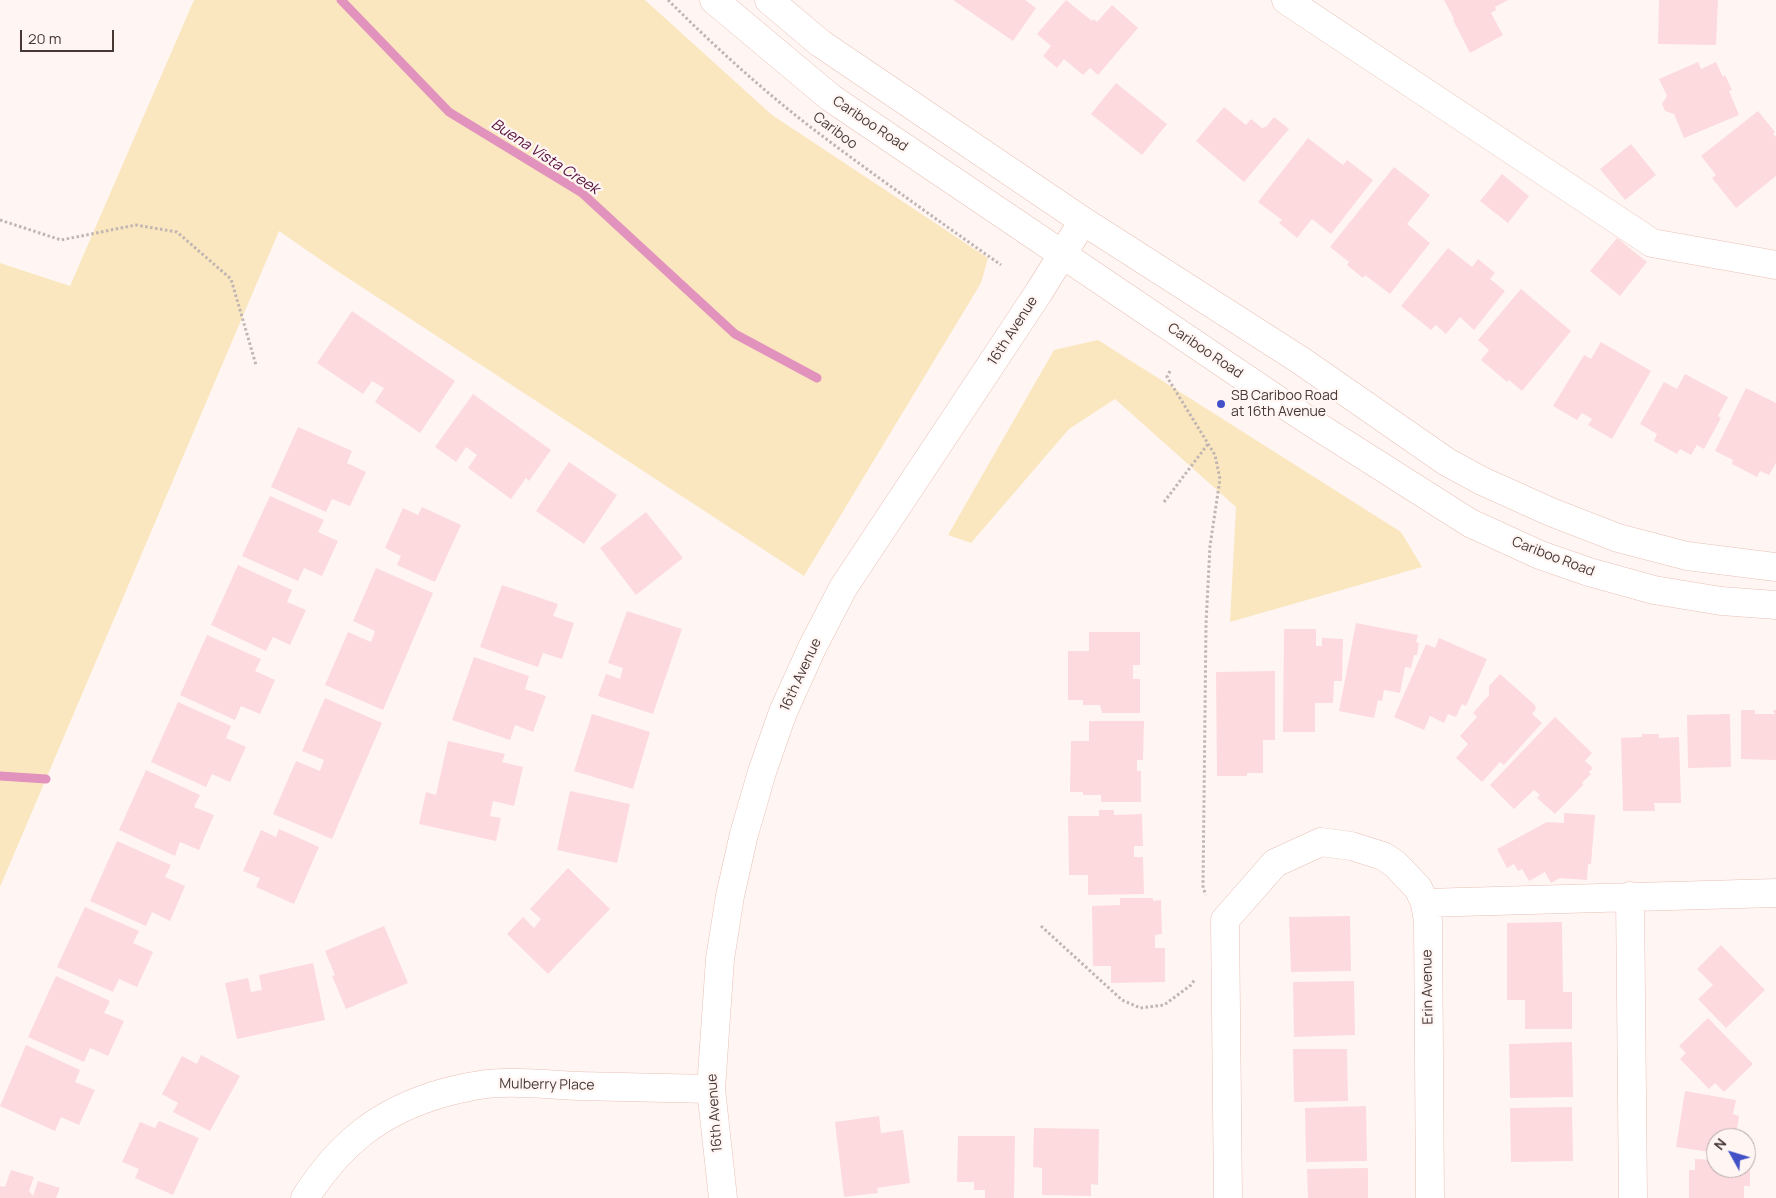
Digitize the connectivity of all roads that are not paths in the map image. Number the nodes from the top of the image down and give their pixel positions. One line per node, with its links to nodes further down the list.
1 (714, 0): 5 (street, Cariboo Road)
2 (769, 0): 4 (street)
3 (1286, 0): 6 (street)
4 (1083, 221): 5 (street, 16th Avenue); 7 (street)
5 (1063, 255): 8 (street, Cariboo Road); 12 (street, 16th Avenue)
6 (1776, 266)
7 (1776, 567)
8 (1776, 605)
9 (1776, 893): 10 (street)
10 (1630, 896): 11 (street); 17 (street)
11 (1425, 903): 15 (street, Erin Avenue); 16 (street, Erin Avenue)
12 (711, 1089): 13 (street, Mulberry Place); 14 (street, 16th Avenue)
13 (305, 1198)
14 (723, 1198)
15 (1228, 1198)
16 (1430, 1198)
17 (1632, 1198)

